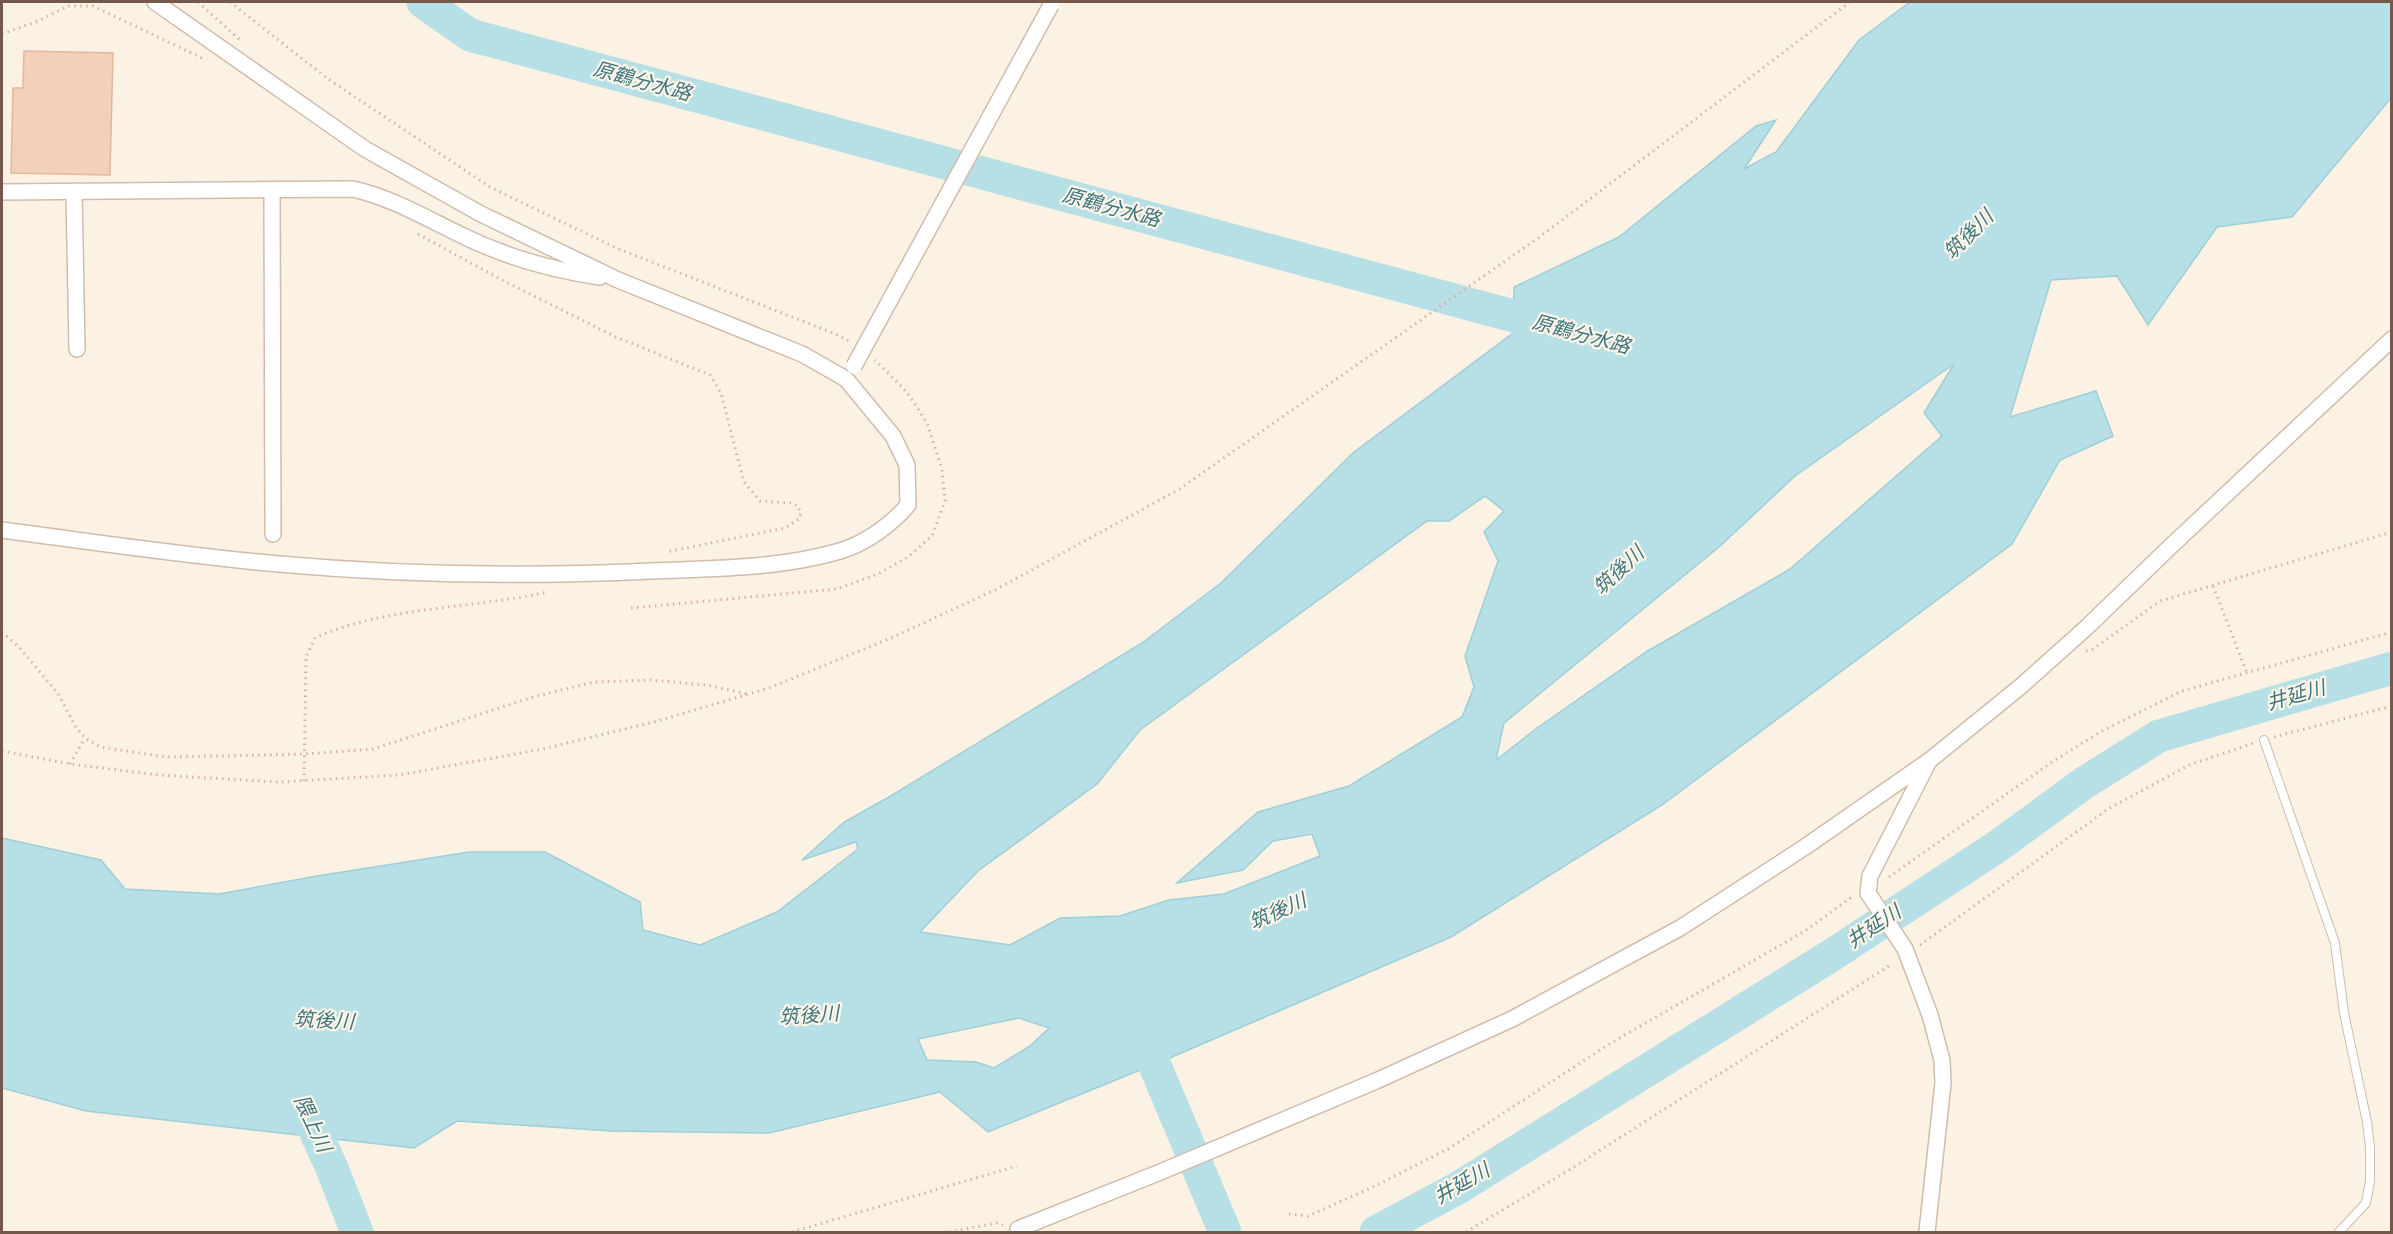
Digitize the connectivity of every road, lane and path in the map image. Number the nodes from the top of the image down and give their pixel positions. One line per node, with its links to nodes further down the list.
1 (87, 2): 6 (path)
2 (155, 2): 13 (street)
3 (230, 2): 15 (path)
4 (1850, 2): 30 (path)
5 (1051, 3): 18 (street, bridge)
6 (93, 6): 7 (path); 8 (path)
7 (2, 34)
8 (212, 63)
9 (272, 190): 10 (street); 13 (street); 21 (street)
10 (74, 191): 11 (street); 16 (street)
11 (2, 192)
12 (409, 229): 22 (path)
13 (618, 280): 18 (street)
14 (2391, 339): 36 (street)
15 (857, 346)
16 (77, 349)
17 (872, 358): 25 (path)
18 (850, 372): 19 (street)
19 (2, 530)
20 (2391, 532): 23 (path)
21 (273, 534)
22 (658, 554)
23 (2213, 586): 28 (path); 29 (path)
24 (550, 591): 35 (path)
25 (631, 608)
26 (2, 632): 32 (path)
27 (2391, 632): 29 (path)
28 (2083, 652)
29 (2247, 673): 39 (path)
30 (749, 694): 35 (path); 38 (path)
31 (2391, 706): 33 (path)
32 (85, 738): 35 (path); 37 (path)
33 (2264, 740): 40 (path); 48 (lane)
34 (2, 751): 37 (path)
35 (305, 754): 38 (path)
36 (1930, 760): 39 (street); 43 (street)
37 (70, 764): 38 (path)
38 (304, 781)
39 (1868, 888): 40 (street); 42 (path)
40 (1906, 952): 46 (path); 47 (street)
41 (1017, 1166): 44 (path)
42 (1289, 1214)
43 (1019, 1231): 45 (path)
44 (793, 1232)
45 (949, 1233)
46 (1466, 1233)
47 (1927, 1233)
48 (2339, 1233)

